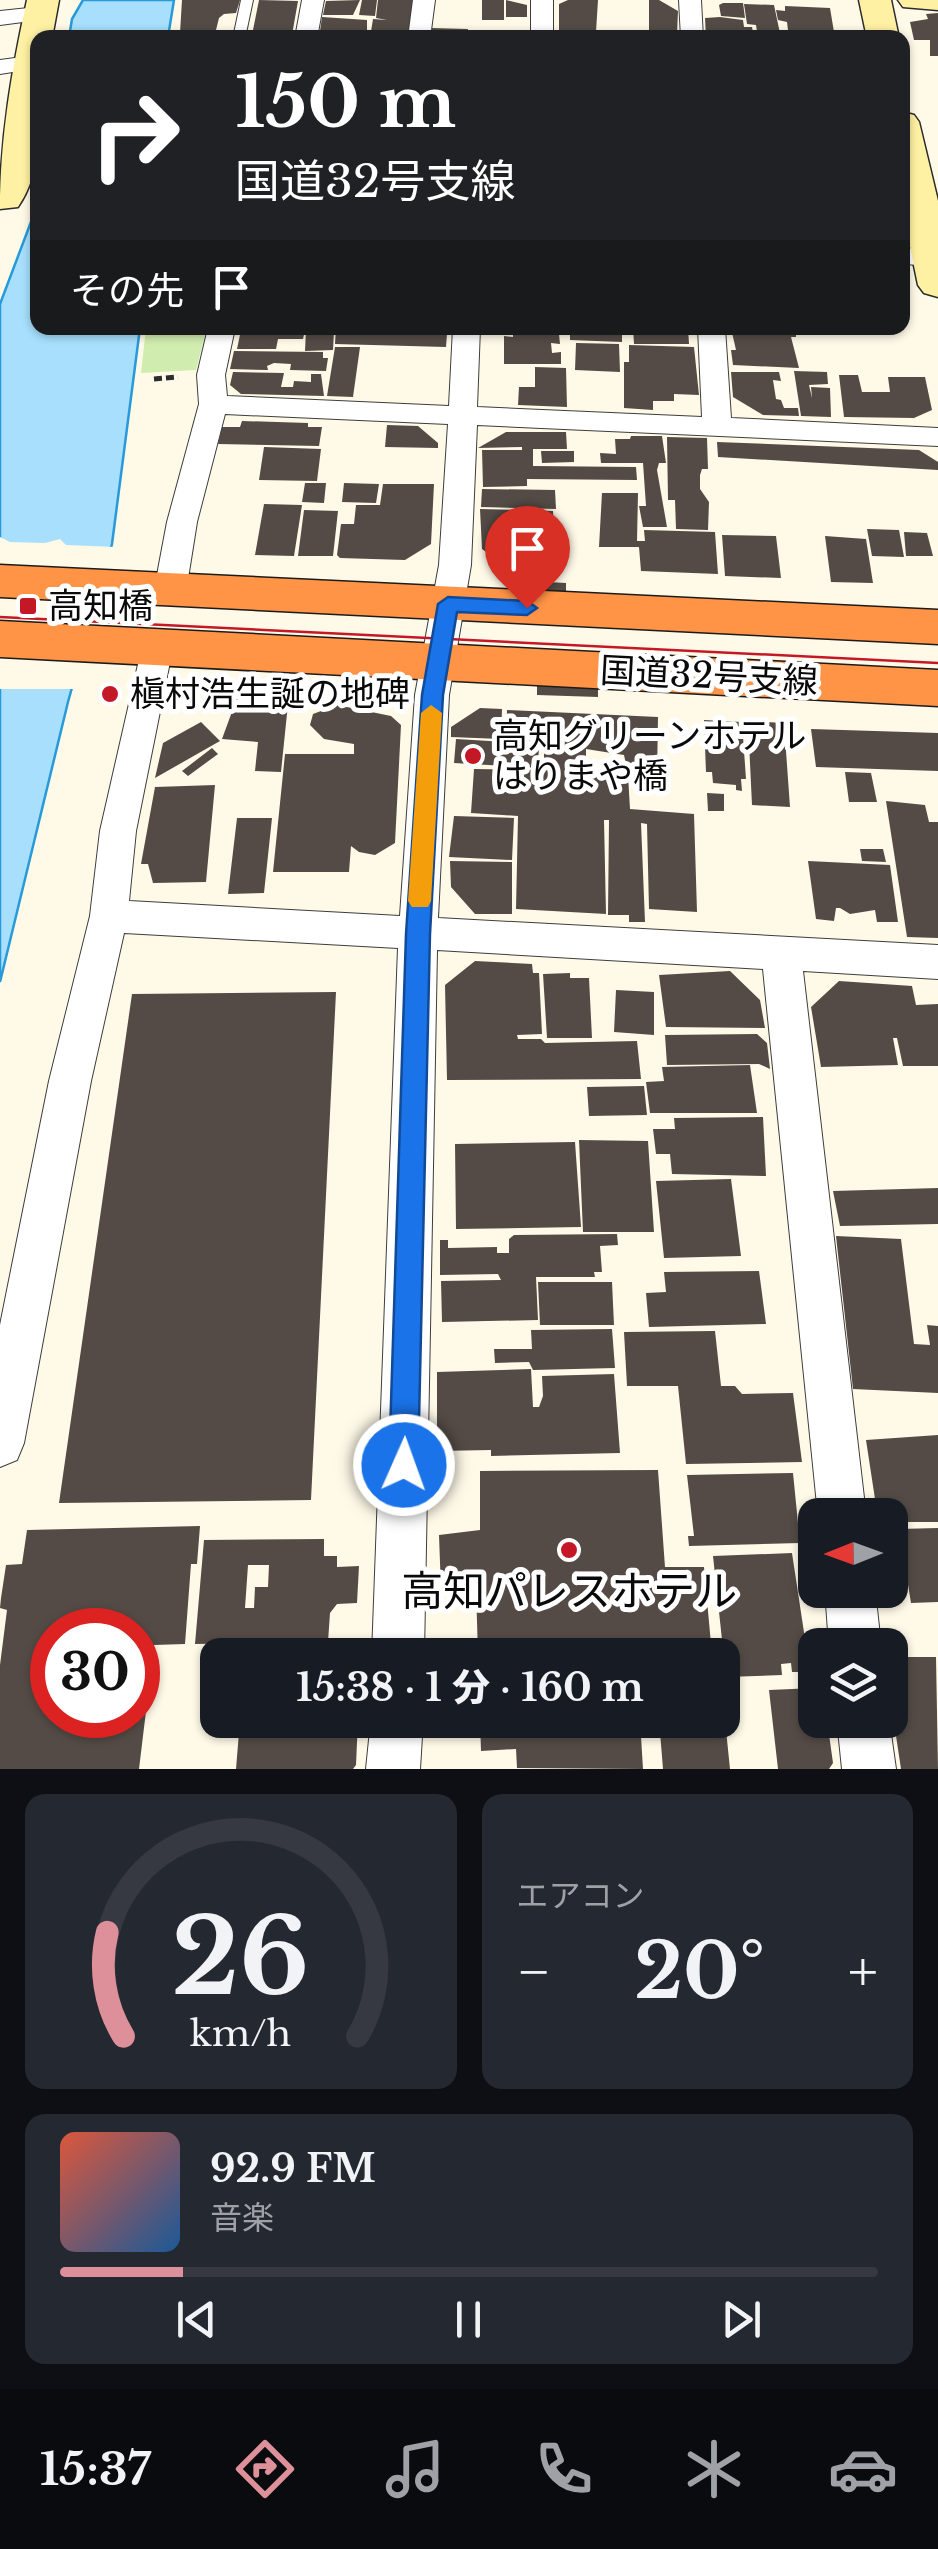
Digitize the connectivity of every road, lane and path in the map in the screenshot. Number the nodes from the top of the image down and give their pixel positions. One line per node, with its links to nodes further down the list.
1 (248, 0): 12 (lane)
2 (312, 0): 13 (street)
3 (424, 0): 14 (street)
4 (542, 0): 15 (street)
5 (690, 0): 16 (street)
6 (875, 0): 17 (street)
7 (914, 0): 8 (street)
8 (938, 1)
9 (41, 7): 10 (street); 11 (street)
10 (0, 18)
11 (31, 30)
12 (241, 30)
13 (307, 30)
14 (420, 30)
15 (542, 30)
16 (692, 30)
17 (881, 30)
18 (30, 32): 19 (street)
19 (15, 65): 22 (street)
20 (910, 152): 21 (street)
21 (919, 185): 23 (street)
22 (2, 203)
23 (928, 264)
24 (220, 335): 27 (street)
25 (467, 335): 28 (street)
26 (712, 335): 29 (street)
27 (213, 404): 28 (street); 32 (street)
28 (461, 416): 29 (street); 33 (street)
29 (717, 428): 30 (street)
30 (938, 436)
31 (0, 581): 32 (highway, 国道32号支線)
32 (170, 590): 33 (highway, 国道32号支線)
33 (448, 604): 34 (highway, 国道32号支線); 37 (street)
34 (938, 626)
35 (0, 640): 36 (highway, 国道32号支線)
36 (156, 647): 37 (highway, 国道32号支線); 39 (street)
37 (438, 662): 38 (highway, 国道32号支線); 40 (street)
38 (938, 688)
39 (109, 916): 40 (street); 43 (street)
40 (418, 934): 41 (street); 45 (street)
41 (781, 952): 42 (street); 44 (street)
42 (938, 962)
43 (0, 1443)
44 (840, 1498)
45 (398, 1638)
46 (396, 1738): 48 (street)
47 (866, 1738): 49 (street)
48 (393, 1769)
49 (869, 1769)

